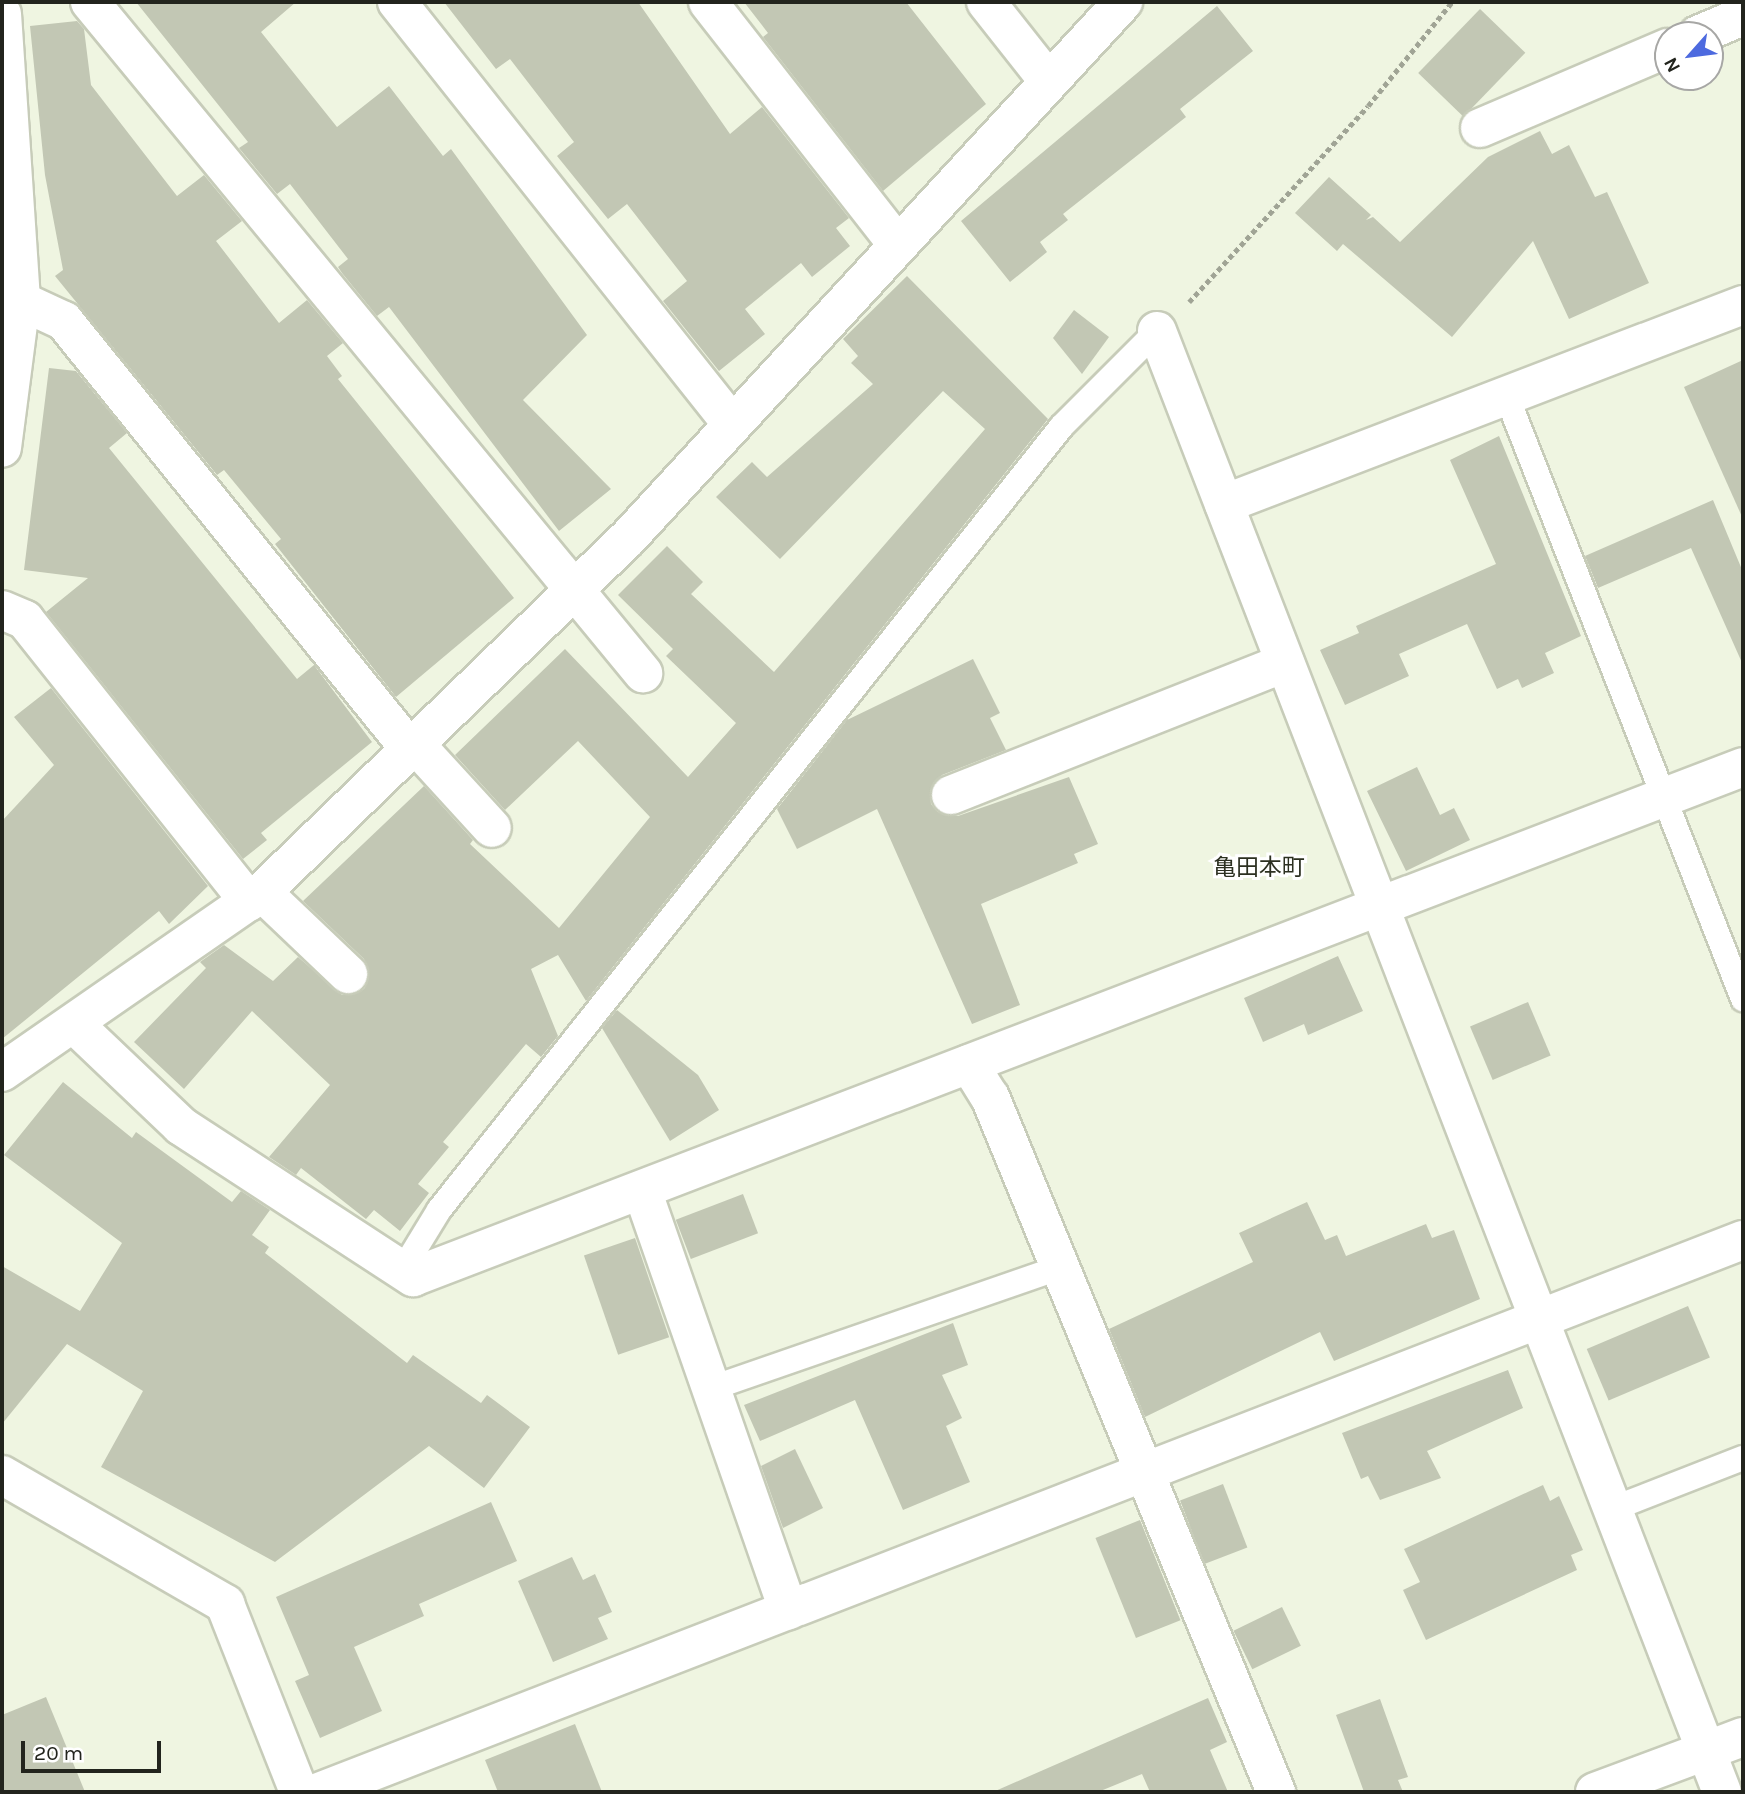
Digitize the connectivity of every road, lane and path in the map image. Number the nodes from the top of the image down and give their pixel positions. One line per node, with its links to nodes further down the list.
1 (90, 2): 21 (street)
2 (397, 2): 18 (street)
3 (708, 2): 13 (street)
4 (986, 2): 11 (street)
5 (1123, 2): 11 (street)
6 (1452, 2): 16 (path)
7 (1743, 16): 8 (street)
8 (1724, 24)
9 (2, 29): 14 (street)
10 (1654, 54): 12 (street)
11 (1046, 78): 13 (street)
12 (1480, 128)
13 (896, 243): 18 (street)
14 (21, 301): 19 (street); 25 (street)
15 (1743, 305): 17 (street)
16 (1157, 331): 20 (street); 40 (lane)
17 (1507, 397): 20 (street); 28 (lane)
18 (732, 424): 21 (street)
19 (2, 448)
20 (1224, 504): 23 (street)
21 (571, 593): 24 (street); 25 (street)
22 (2, 610): 30 (street)
23 (1285, 663): 27 (street); 31 (street)
24 (643, 673)
25 (412, 746): 29 (street); 30 (street)
26 (1743, 767): 28 (street)
27 (951, 795)
28 (1663, 798): 31 (street); 33 (lane)
29 (492, 828)
30 (256, 897): 32 (street); 34 (street)
31 (1379, 907): 35 (street); 41 (street)
32 (348, 974)
33 (1743, 999)
34 (74, 1024): 36 (street); 40 (street)
35 (969, 1064): 37 (street); 39 (street)
36 (2, 1072)
37 (642, 1190): 40 (street); 42 (street)
38 (1743, 1240): 41 (street)
39 (1056, 1269): 42 (lane); 45 (street)
40 (400, 1274)
41 (1539, 1319): 45 (street); 46 (street)
42 (715, 1387): 47 (street)
43 (1743, 1458): 46 (lane)
44 (2, 1475): 50 (street)
45 (1144, 1475): 47 (street); 52 (street)
46 (1612, 1509): 49 (street)
47 (788, 1610): 51 (street)
48 (1743, 1737): 49 (street)
49 (1706, 1752): 53 (street); 54 (street)
50 (299, 1792)
51 (319, 1792)
52 (1276, 1792)
53 (1595, 1792)
54 (1722, 1792)

